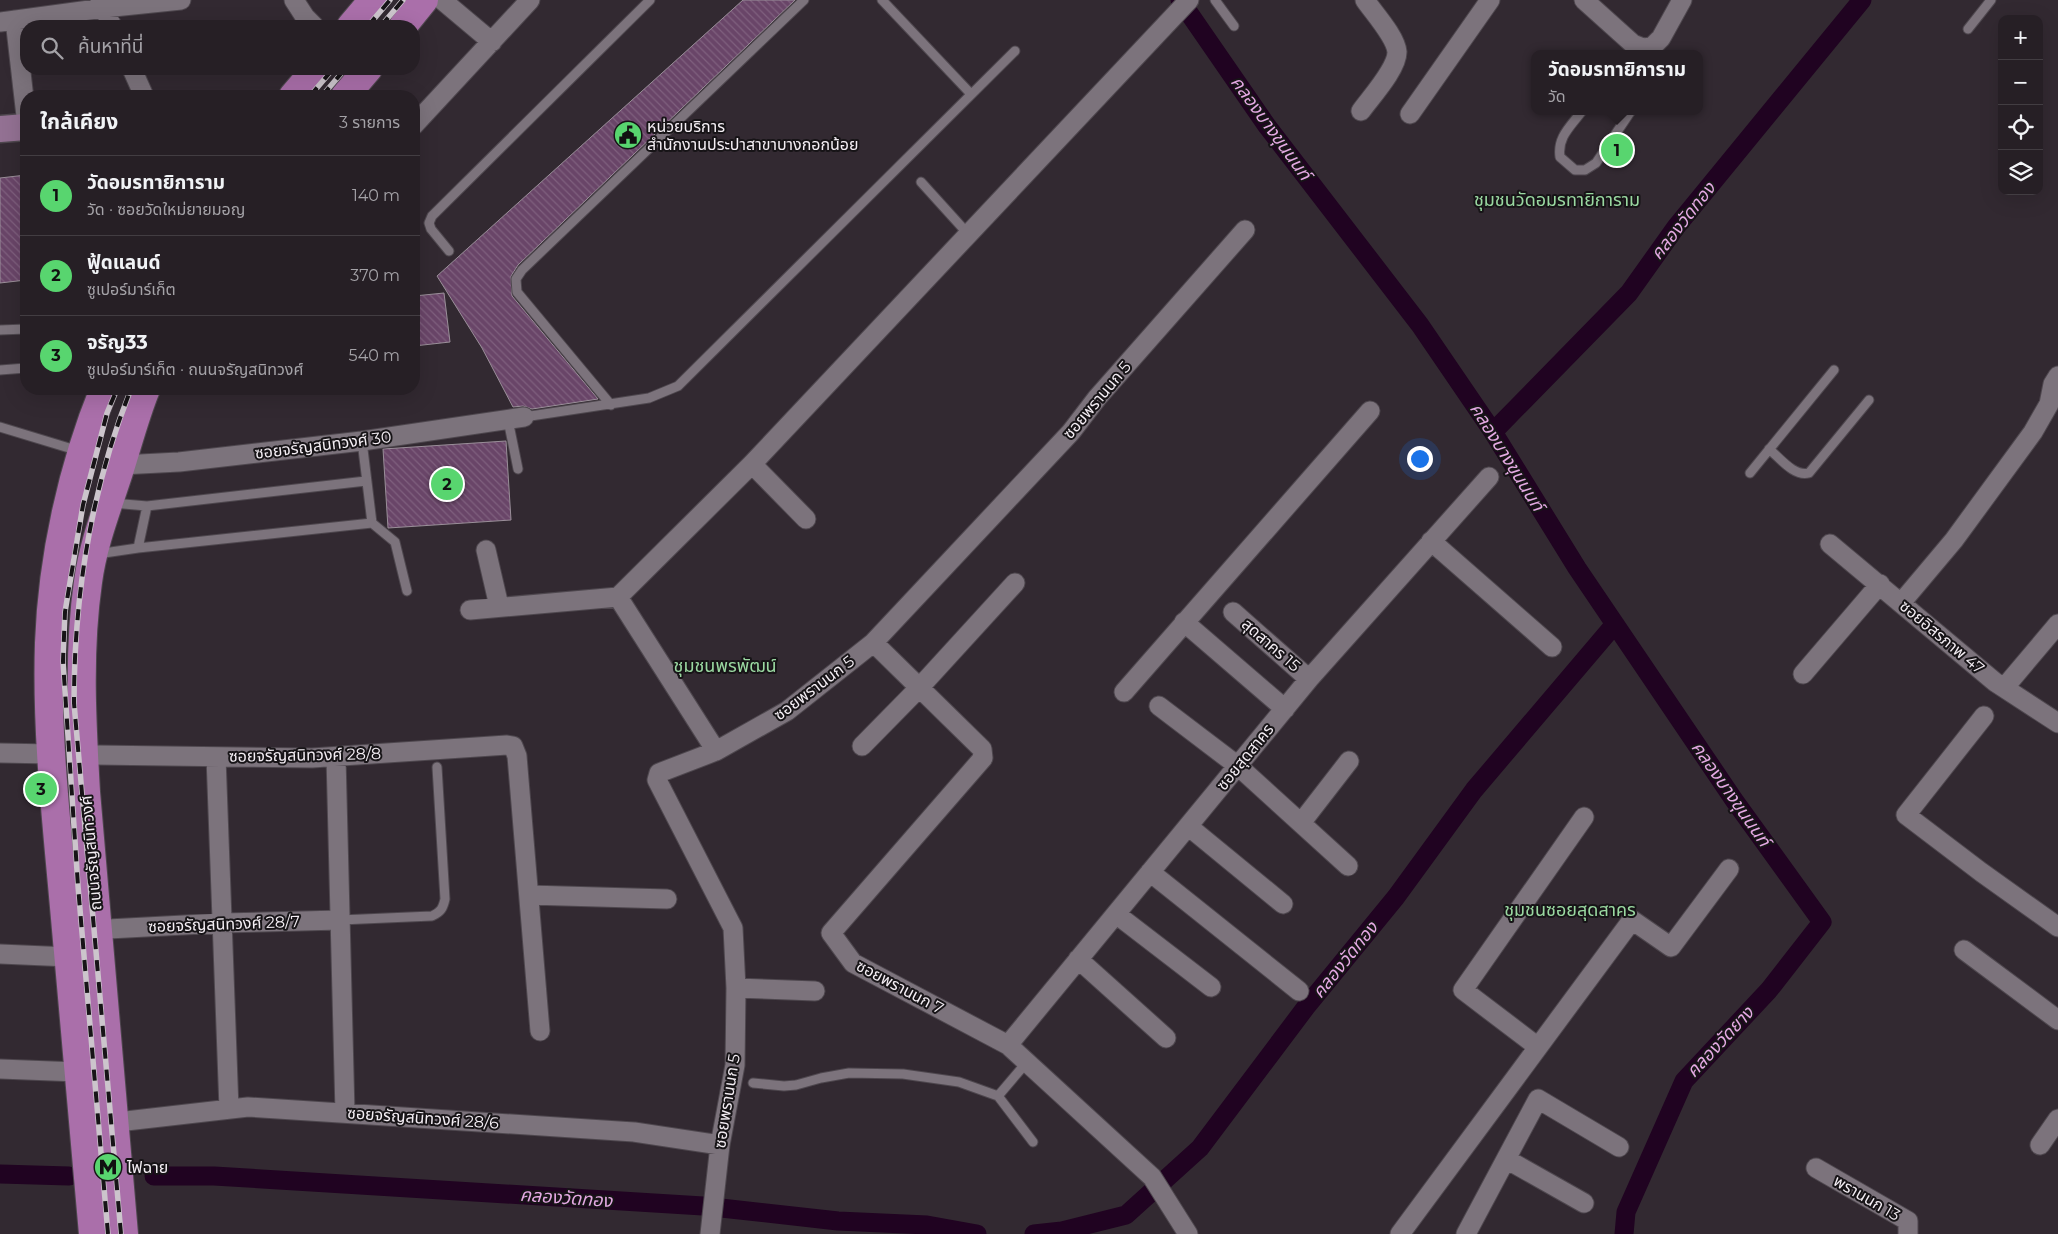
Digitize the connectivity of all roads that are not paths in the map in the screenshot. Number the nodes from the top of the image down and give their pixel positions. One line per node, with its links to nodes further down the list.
1 (181, 0): 17 (street)
2 (294, 0): 19 (street)
3 (373, 0): 20 (main road)
4 (424, 0): 21 (main road)
5 (442, 0): 25 (street)
6 (530, 0): 25 (street)
7 (650, 0): 47 (lane)
8 (804, 0): 57 (lane)
9 (882, 0): 36 (lane)
10 (1189, 0): 46 (street)
11 (1215, 0): 23 (lane)
12 (1364, 0): 37 (street)
13 (1490, 0): 38 (street)
14 (1584, 0): 26 (street)
15 (1682, 0): 27 (street)
16 (1991, 0): 24 (lane)
17 (102, 4): 18 (street); 22 (street)
18 (109, 20)
19 (308, 20)
20 (356, 20)
21 (408, 20)
22 (8, 21): 32 (street)
23 (1234, 26)
24 (1968, 28)
25 (492, 42): 41 (street)
26 (1641, 50)
27 (1644, 50)
28 (1015, 51): 36 (lane)
29 (135, 75): 33 (street)
30 (311, 75): 34 (main road)
31 (363, 75): 35 (main road)
32 (21, 90)
33 (141, 90)
34 (298, 90)
35 (350, 90)
36 (971, 94): 57 (lane)
37 (1361, 111)
38 (1410, 114)
39 (1579, 115): 40 (lane)
40 (1628, 115)
41 (420, 119)
42 (20, 127): 43 (street)
43 (0, 129)
44 (921, 182): 46 (lane)
45 (1245, 230): 103 (street, ซอยพรานนก 5)
46 (969, 235): 65 (street)
47 (449, 251)
48 (20, 328): 49 (lane)
49 (0, 330)
50 (20, 368): 51 (lane)
51 (0, 370)
52 (1834, 370): 63 (lane)
53 (2058, 376): 58 (street)
54 (102, 395): 64 (main road, ถนนจรัญสนิทวงศ์)
55 (144, 395): 67 (main road, ถนนจรัญสนิทวงศ์)
56 (1868, 400): 63 (lane)
57 (610, 405): 60 (lane)
58 (2053, 407): 85 (street)
59 (1370, 412): 89 (street)
60 (516, 419): 62 (street, ซอยจรัญสนิทวงศ์ 30); 66 (lane)
61 (0, 427): 64 (lane)
62 (362, 441): 67 (street, ซอยจรัญสนิทวงศ์ 30); 70 (lane)
63 (1769, 449): 68 (lane)
64 (82, 452): 71 (main road, ถนนจรัญสนิทวงศ์)
65 (752, 464): 74 (street); 84 (street)
66 (518, 469)
67 (119, 470): 72 (main road, ถนนจรัญสนิทวงศ์); 157 (main road, ถนนจรัญสนิทวงศ์)
68 (1750, 472)
69 (1489, 477): 76 (street, ซอยสุดสาคร)
70 (366, 481): 73 (lane); 75 (lane)
71 (73, 488): 105 (main road, ถนนจรัญสนิทวงศ์); 156 (main road, ถนนจรัญสนิทวงศ์)
72 (112, 503): 73 (lane); 80 (main road, ถนนจรัญสนิทวงศ์)
73 (147, 506): 78 (lane)
74 (806, 519)
75 (372, 523): 78 (lane); 83 (lane)
76 (1432, 541): 91 (street); 94 (street, ซอยสุดสาคร)
77 (1830, 544): 82 (street, ซอยอิสรภาพ 47)
78 (138, 548): 80 (lane)
79 (486, 550): 86 (street)
80 (104, 553): 106 (main road, ถนนจรัญสนิทวงศ์)
81 (1015, 583): 95 (street)
82 (1880, 584): 85 (street, ซอยอิสรภาพ 47); 93 (street)
83 (407, 591)
84 (618, 597): 86 (street); 103 (street)
85 (1901, 603): 96 (street, ซอยอิสรภาพ 47)
86 (499, 606): 87 (street)
87 (470, 610)
88 (1232, 612): 94 (street, สุดสาคร 15)
89 (1184, 622): 97 (street); 99 (street)
90 (2058, 624): 96 (street)
91 (1552, 647)
92 (879, 648): 95 (street, ซอยพรานนก 7)
93 (1803, 674)
94 (1309, 679): 99 (street, ซอยสุดสาคร)
95 (919, 688): 102 (street); 137 (street, ซอยพรานนก 7)
96 (2004, 688): 101 (street, ซอยอิสรภาพ 47)
97 (1124, 692)
98 (1159, 706): 110 (street)
99 (1285, 709): 110 (street, ซอยสุดสาคร)
100 (1984, 716): 124 (street)
101 (2058, 723)
102 (862, 746)
103 (716, 751): 131 (street, ซอยพรานนก 5)
104 (0, 753): 105 (street)
105 (51, 754): 128 (main road, ถนนจรัญสนิทวงศ์)
106 (96, 755): 107 (street, ซอยจรัญสนิทวงศ์ 28/8); 125 (main road, ถนนจรัญสนิทวงศ์)
107 (216, 757): 108 (street, ซอยจรัญสนิทวงศ์ 28/8); 123 (street)
108 (336, 757): 118 (street, ซอยจรัญสนิทวงศ์ 28/8); 122 (street)
109 (1349, 761): 113 (street)
110 (1238, 766): 113 (street); 114 (street, ซอยสุดสาคร)
111 (437, 767): 122 (lane)
112 (1584, 818): 138 (street)
113 (1301, 823): 115 (street)
114 (1188, 826): 117 (street, ซอยสุดสาคร); 120 (street)
115 (1348, 866)
116 (1729, 869): 138 (street)
117 (1150, 872): 121 (street, ซอยสุดสาคร); 133 (street)
118 (529, 895): 119 (street); 135 (street)
119 (666, 899)
120 (1283, 904)
121 (1116, 914): 129 (street, ซอยสุดสาคร); 130 (street)
122 (340, 920): 123 (street, ซอยจรัญสนิทวงศ์ 28/7); 145 (street)
123 (222, 922): 125 (street, ซอยจรัญสนิทวงศ์ 28/7); 144 (street)
124 (2058, 927)
125 (108, 929): 147 (main road, ถนนจรัญสนิทวงศ์)
126 (1964, 950): 134 (street)
127 (0, 954): 128 (street)
128 (69, 956): 141 (main road, ถนนจรัญสนิทวงศ์)
129 (1078, 959): 136 (street); 137 (street, ซอยสุดสาคร)
130 (1211, 987)
131 (736, 988): 132 (street); 149 (street, ซอยพรานนก 5)
132 (815, 991)
133 (1299, 991)
134 (2058, 1020)
135 (540, 1031)
136 (1166, 1038)
137 (1008, 1045): 139 (street, ซอยพรานนก 7)
138 (1538, 1047): 160 (street)
139 (1027, 1062): 143 (lane); 159 (street, ซอยพรานนก 7)
140 (0, 1069): 141 (street)
141 (78, 1072): 156 (main road, ถนนจรัญสนิทวงศ์)
142 (753, 1083): 143 (lane)
143 (998, 1096): 148 (lane)
144 (229, 1109): 145 (street, ซอยจรัญสนิทวงศ์ 28/6); 147 (street, ซอยจรัญสนิทวงศ์ 28/6)
145 (345, 1113): 149 (street, ซอยจรัญสนิทวงศ์ 28/6)
146 (2058, 1119): 150 (street)
147 (126, 1122): 158 (main road, ถนนจรัญสนิทวงศ์)
148 (1033, 1142)
149 (720, 1145): 155 (street, ซอยพรานนก 5)
150 (2040, 1145)
151 (1619, 1147): 152 (street)
152 (1506, 1160): 154 (street); 161 (street)
153 (1816, 1168): 162 (street, พรานนก 13)
154 (1584, 1203)
155 (710, 1226)
156 (94, 1233)
157 (124, 1234)
158 (136, 1234)
159 (1188, 1234)
160 (1400, 1234)
161 (1466, 1234)
162 (1908, 1234)

